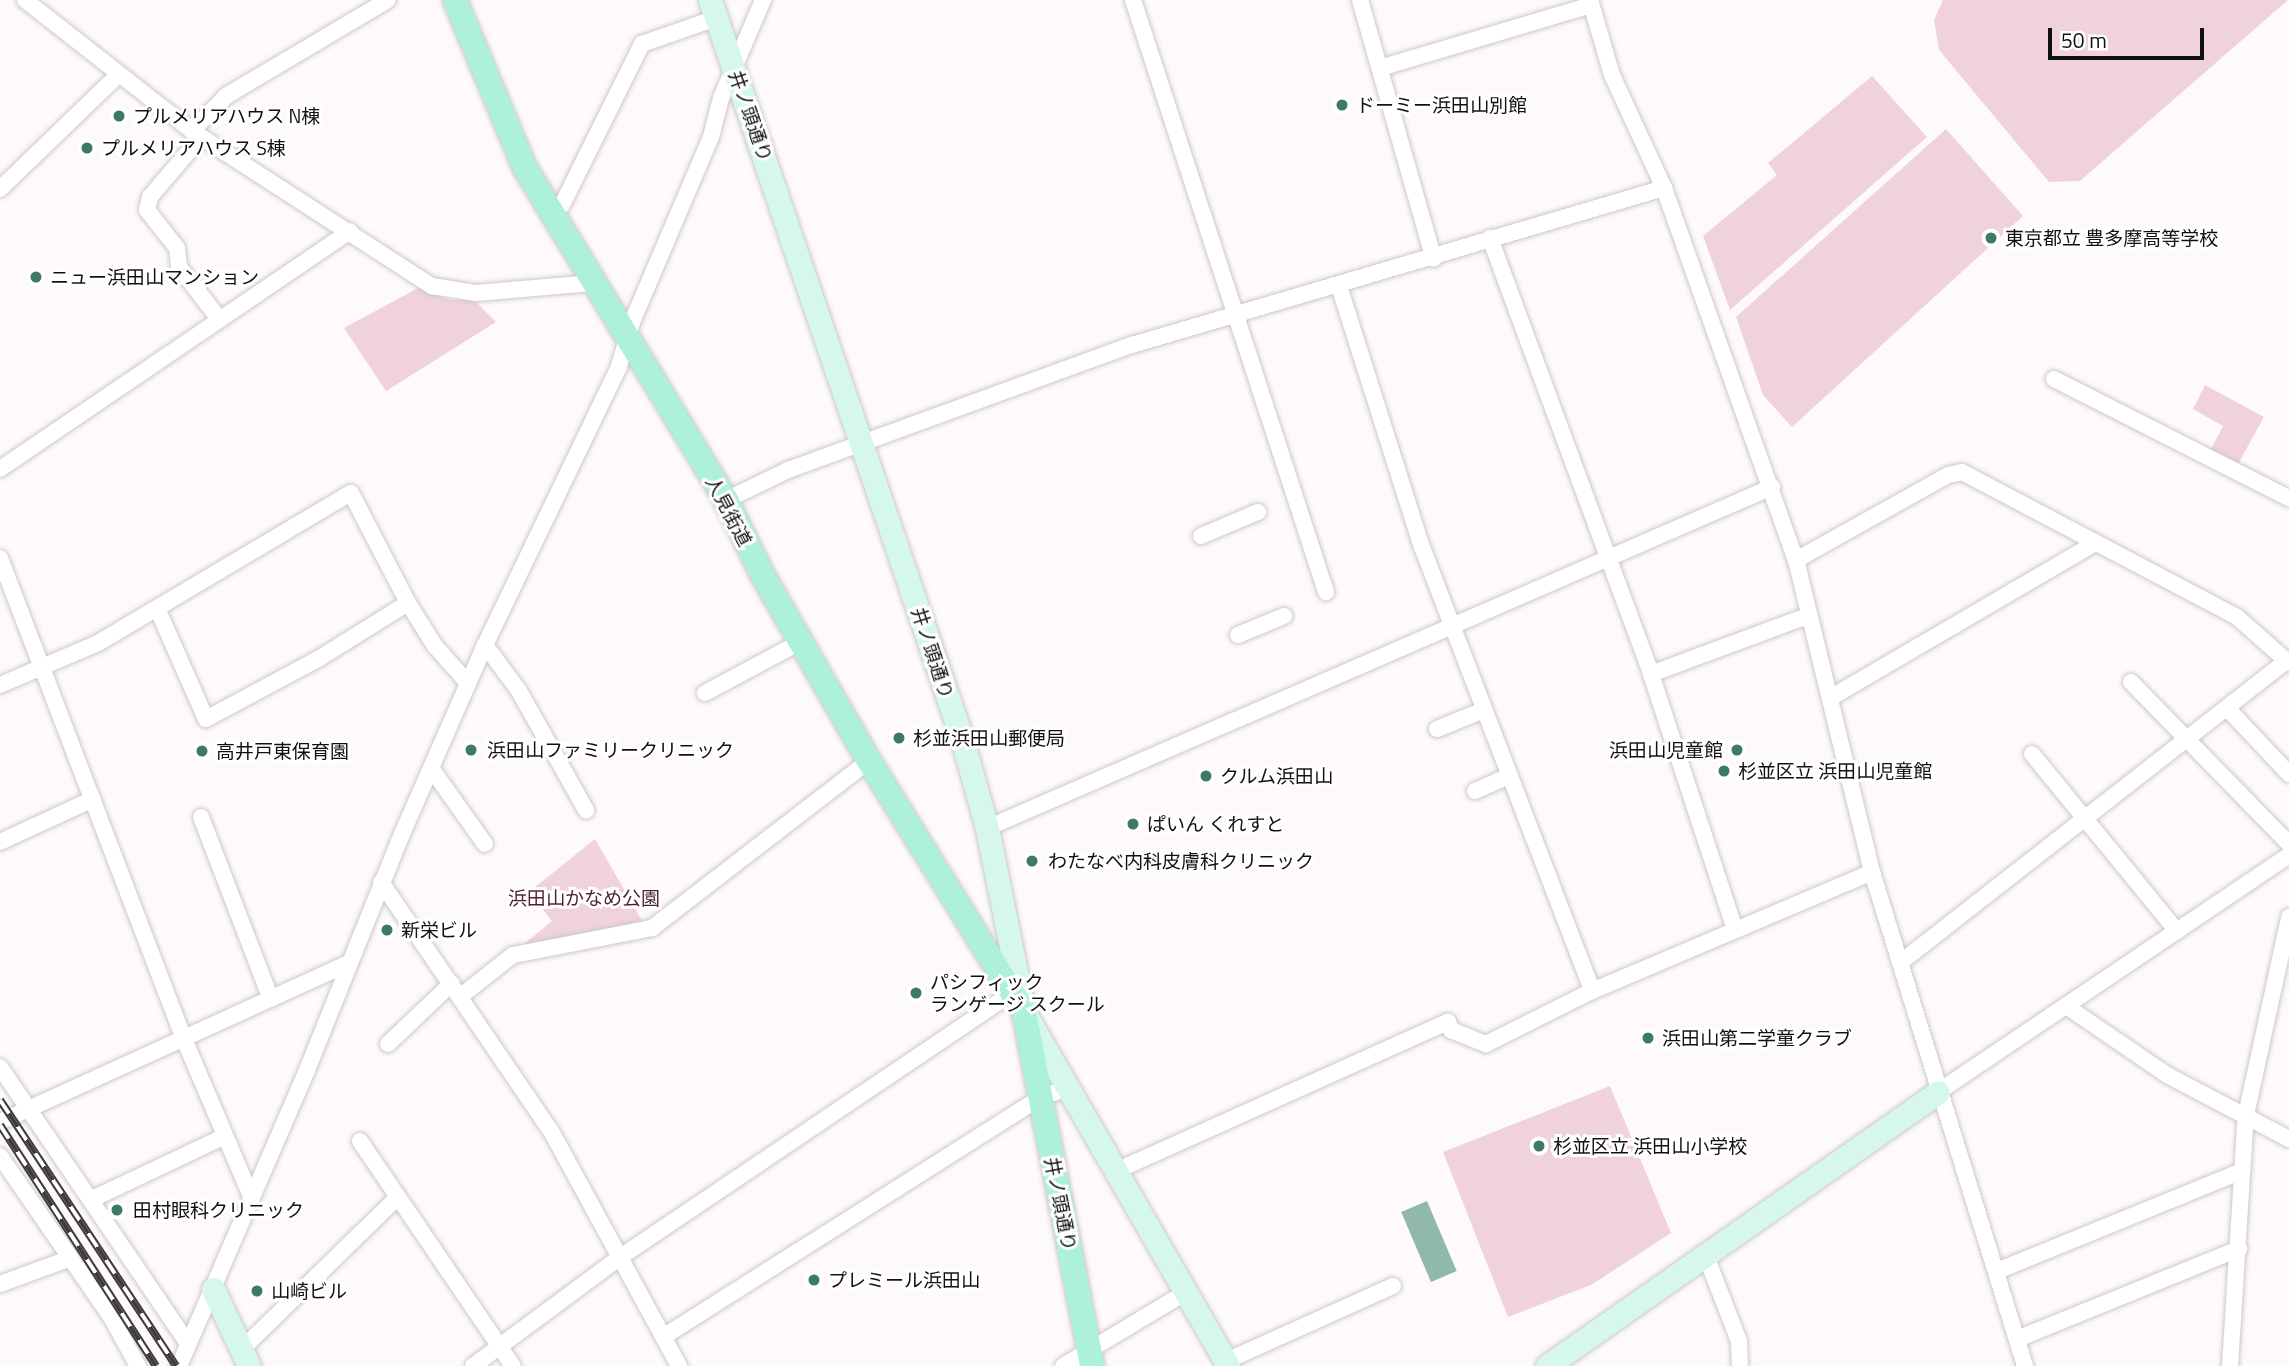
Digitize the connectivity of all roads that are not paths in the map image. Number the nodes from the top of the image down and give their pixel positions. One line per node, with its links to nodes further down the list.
1 (25, 0): 11 (street)
2 (388, 0): 12 (street)
3 (455, 0): 19 (main road, 人見街道)
4 (763, 0): 9 (street)
5 (1133, 0): 21 (street)
6 (1360, 0): 10 (street)
7 (1590, 3): 10 (street); 13 (street)
8 (713, 9): 9 (main road, 井ノ頭通り); 15 (street)
9 (734, 65): 23 (street); 25 (main road, 井ノ頭通り)
10 (1380, 68): 18 (street)
11 (117, 76): 12 (street); 14 (street)
12 (197, 134): 16 (street); 22 (street)
13 (1664, 188): 17 (street); 27 (street)
14 (0, 189)
15 (562, 205)
16 (350, 231): 19 (street); 22 (street)
17 (1490, 238): 18 (street); 35 (street)
18 (1434, 258): 20 (street)
19 (593, 283): 23 (main road, 人見街道)
20 (1339, 286): 21 (street); 41 (street)
21 (1234, 317): 25 (street); 36 (street)
22 (220, 320): 26 (street)
23 (627, 339): 29 (main road, 人見街道); 44 (street)
24 (2054, 379): 28 (street)
25 (863, 444): 29 (street); 67 (main road, 井ノ頭通り)
26 (0, 470)
27 (1772, 487): 34 (street); 35 (street)
28 (2289, 498)
29 (726, 500): 43 (main road, 人見街道)
30 (1258, 512): 31 (street)
31 (1201, 536)
32 (2095, 543): 34 (street); 45 (street); 52 (street)
33 (0, 558): 46 (street)
34 (1796, 560): 39 (street)
35 (1608, 561): 41 (street); 47 (street)
36 (1326, 592)
37 (408, 603): 38 (street); 38 (street); 49 (street)
38 (157, 608): 46 (street)
39 (1807, 616): 47 (street); 52 (street)
40 (1284, 617): 42 (street)
41 (1451, 625): 54 (street); 67 (street)
42 (1238, 635)
43 (800, 642): 51 (street); 58 (main road, 人見街道)
44 (485, 645): 49 (street); 64 (street)
45 (2288, 662): 53 (street)
46 (44, 666): 50 (street); 63 (street)
47 (1651, 674): 75 (street)
48 (2131, 681): 56 (street)
49 (468, 684): 59 (street)
50 (0, 685)
51 (705, 693)
52 (1830, 698): 72 (street)
53 (2227, 708): 56 (street); 60 (street)
54 (1483, 710): 55 (street); 61 (street)
55 (1437, 729)
56 (2186, 739): 66 (street); 70 (street)
57 (2032, 754): 66 (street)
58 (869, 761): 79 (street); 82 (main road, 人見街道)
59 (431, 768): 69 (street); 73 (street)
60 (2289, 774)
61 (1509, 776): 62 (street); 80 (street)
62 (1475, 791)
63 (93, 799): 68 (street); 84 (street)
64 (586, 810)
65 (201, 817): 81 (street)
66 (2084, 818): 76 (street); 77 (street)
67 (987, 828): 82 (main road, 井ノ頭通り)
68 (0, 842)
69 (485, 844)
70 (2289, 844)
71 (2289, 855): 76 (street)
72 (1872, 872): 75 (street); 77 (street)
73 (381, 882): 78 (street); 79 (street)
74 (2289, 917): 91 (street)
75 (1735, 930): 80 (street)
76 (2177, 931): 83 (street)
77 (1901, 962): 87 (street)
78 (346, 964): 81 (street); 99 (street)
79 (456, 990): 85 (street); 104 (street)
80 (1592, 991): 97 (street)
81 (271, 999): 84 (street)
82 (1019, 1002): 88 (main road, 井ノ頭通り); 89 (main road); 104 (street)
83 (2066, 1006): 87 (street); 91 (street)
84 (184, 1039): 90 (street); 93 (street)
85 (388, 1044)
86 (0, 1067): 90 (street)
87 (1938, 1092): 103 (main road); 106 (street)
88 (1041, 1097): 89 (street); 111 (street); 116 (main road, 井ノ頭通り)
89 (1080, 1105): 97 (main road)
90 (29, 1109): 92 (street); 101 (street)
91 (2246, 1115): 94 (street); 98 (street)
92 (0, 1122)
93 (223, 1137): 99 (street); 101 (street)
94 (2289, 1139)
95 (360, 1141): 100 (street)
96 (0, 1156): 105 (street)
97 (1118, 1170): 110 (main road)
98 (2242, 1171): 102 (street); 106 (street)
99 (251, 1196): 109 (street)
100 (397, 1198): 114 (street); 115 (street)
101 (92, 1199): 113 (street)
102 (2239, 1249): 112 (street); 127 (street)
103 (1706, 1256): 124 (main road); 125 (street)
104 (619, 1258): 111 (street); 114 (street)
105 (68, 1259): 107 (street); 118 (street)
106 (1997, 1271): 112 (street)
107 (0, 1284)
108 (1393, 1286): 117 (street)
109 (214, 1289): 113 (street); 115 (main road)
110 (1188, 1291): 116 (street); 117 (main road)
111 (663, 1337): 122 (street)
112 (2018, 1339): 126 (street)
113 (188, 1344): 119 (street)
114 (499, 1347): 120 (street); 121 (street)
115 (246, 1358)
116 (1090, 1359): 123 (street)
117 (1227, 1363)
118 (138, 1366)
119 (179, 1366)
120 (473, 1366)
121 (513, 1366)
122 (678, 1366)
123 (1063, 1366)
124 (1547, 1366)
125 (1740, 1366)
126 (2025, 1366)
127 (2230, 1366)

